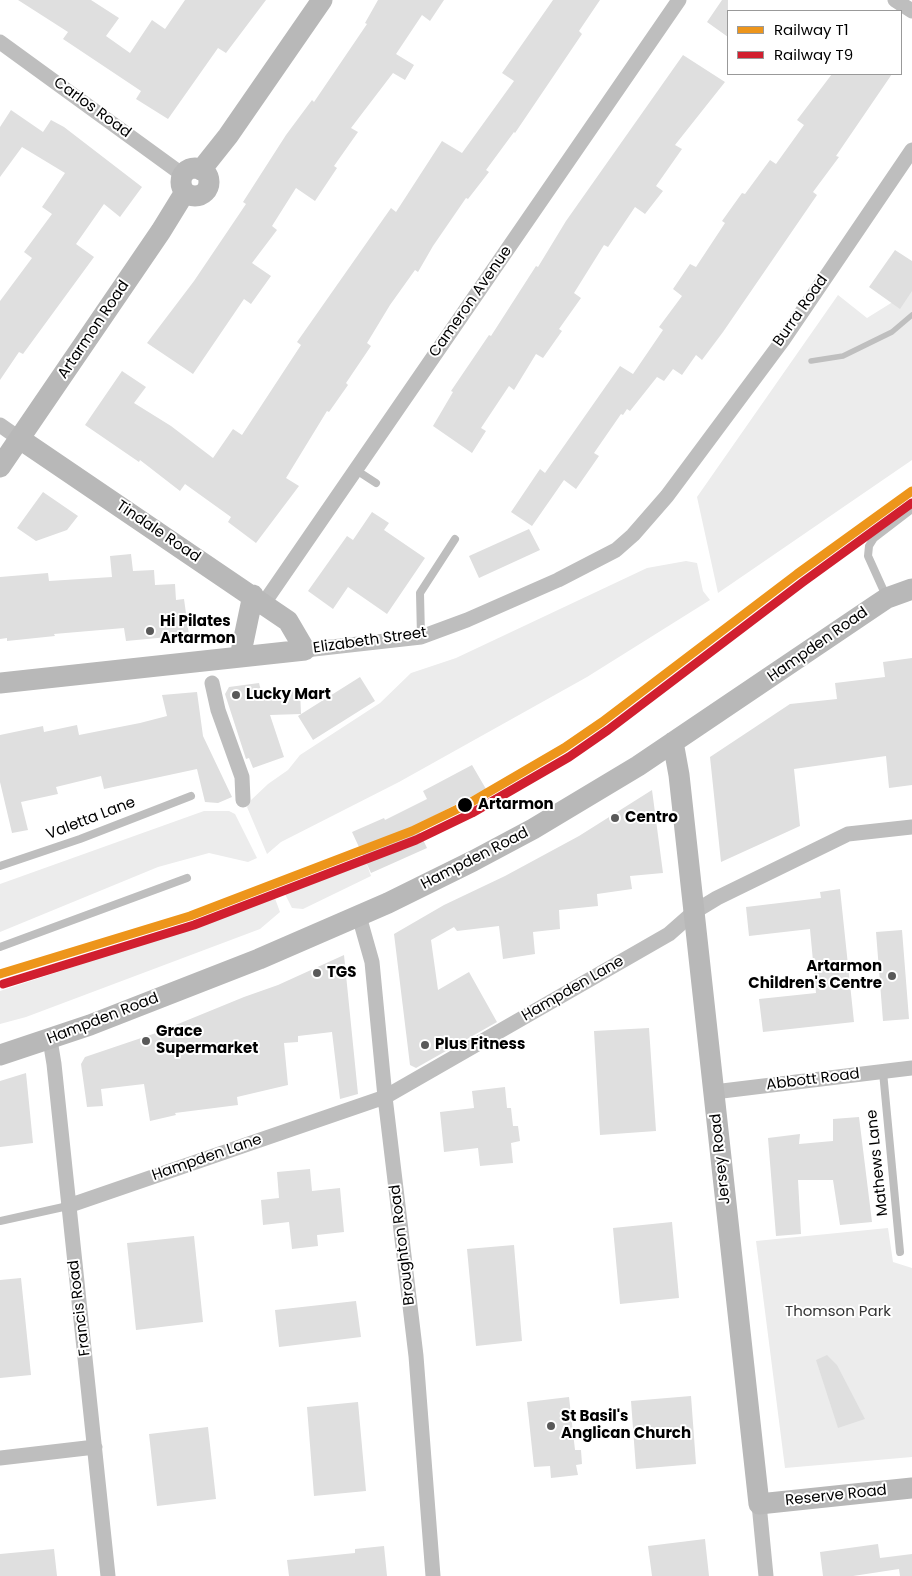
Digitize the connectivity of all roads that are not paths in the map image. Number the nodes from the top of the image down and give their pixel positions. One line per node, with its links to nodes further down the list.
1 (322, 0): 7 (street, Artarmon Road)
2 (679, 0): 11 (street, Cameron Avenue)
3 (895, 0): 4 (street)
4 (912, 12)
5 (0, 42): 7 (street, Carlos Road)
6 (912, 150): 12 (street, Burra Road)
7 (189, 179): 9 (street, Artarmon Road)
8 (0, 426): 9 (street, Tindale Road)
9 (20, 439): 10 (street, Artarmon Road); 18 (street, Tindale Road)
10 (0, 467)
11 (356, 470): 13 (lane); 18 (street, Cameron Avenue)
12 (686, 470): 19 (street, Elizabeth Street)
13 (376, 483)
14 (912, 509): 17 (lane)
15 (455, 539): 19 (lane)
16 (912, 589): 17 (street, Hampden Road)
17 (887, 598): 24 (street, Hampden Road)
18 (258, 599): 20 (street, Tindale Road); 21 (street)
19 (421, 637): 20 (street, Elizabeth Street)
20 (305, 650): 21 (street, Elizabeth Street)
21 (240, 656): 22 (street, Elizabeth Street)
22 (0, 683)
23 (212, 684): 26 (street)
24 (673, 742): 30 (street, Jersey Road); 31 (street, Hampden Road)
25 (191, 796): 28 (lane, Valetta Lane)
26 (242, 800)
27 (912, 827): 30 (street, Hampden Lane)
28 (0, 866)
29 (187, 878): 32 (lane)
30 (694, 912): 37 (street, Jersey Road); 38 (street, Hampden Lane)
31 (359, 916): 33 (street, Hampden Road); 38 (street, Broughton Road)
32 (0, 947)
33 (50, 1040): 34 (street, Hampden Road); 39 (street, Francis Road)
34 (0, 1055)
35 (912, 1068): 36 (street, Abbott Road)
36 (883, 1072): 37 (street, Abbott Road); 41 (lane, Mathews Lane)
37 (714, 1092): 45 (street, Jersey Road)
38 (385, 1097): 39 (street, Hampden Lane); 47 (street, Broughton Road)
39 (68, 1206): 40 (lane, Hampden Lane); 42 (street, Francis Road)
40 (0, 1221)
41 (900, 1252)
42 (95, 1447): 43 (street); 46 (street, Francis Road)
43 (0, 1458)
44 (912, 1488): 45 (street, Reserve Road)
45 (759, 1504): 48 (street, Jersey Road)
46 (108, 1576)
47 (433, 1576)
48 (766, 1576)

